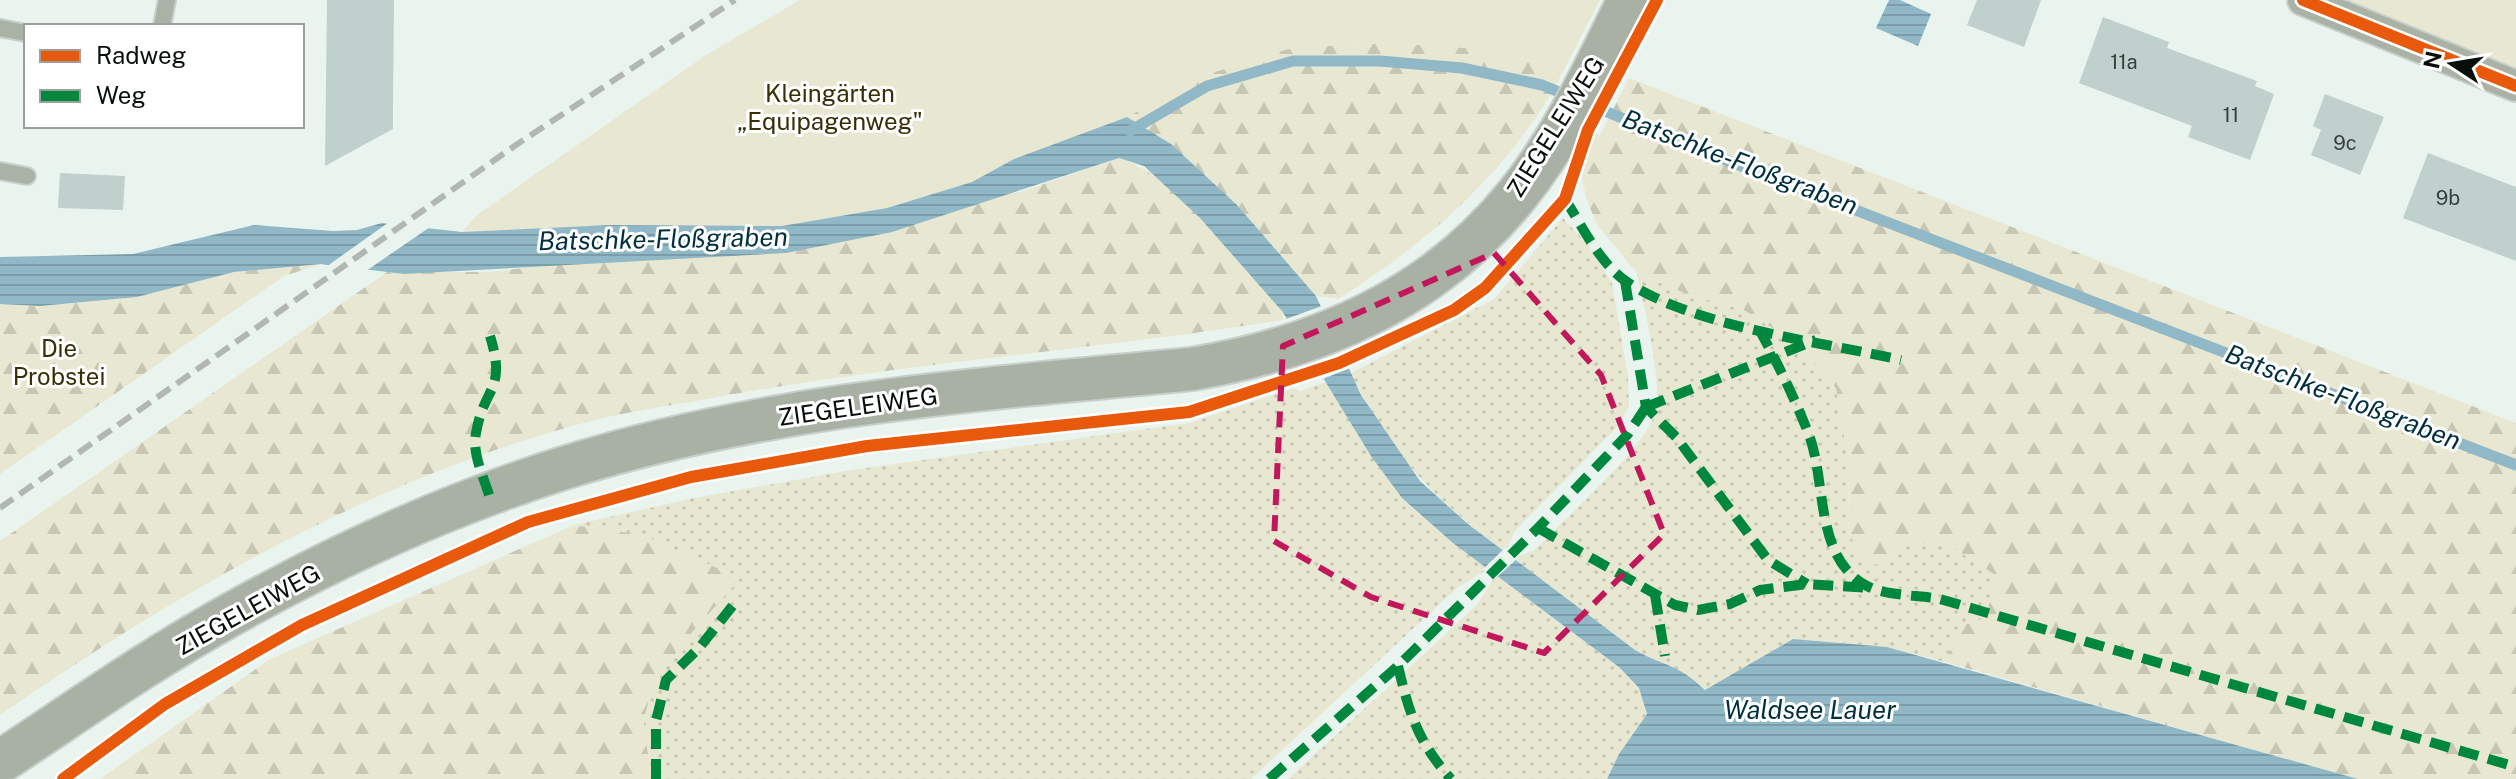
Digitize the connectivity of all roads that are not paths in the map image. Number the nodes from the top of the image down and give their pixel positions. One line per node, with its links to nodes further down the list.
1 (167, 0): 4 (lane)
2 (1629, 0): 10 (main road, ZIEGELEIWEG)
3 (2303, 0): 7 (street)
4 (162, 24)
5 (0, 28): 6 (lane)
6 (24, 33)
7 (2516, 86)
8 (0, 171): 9 (lane)
9 (27, 176)
10 (0, 762)

